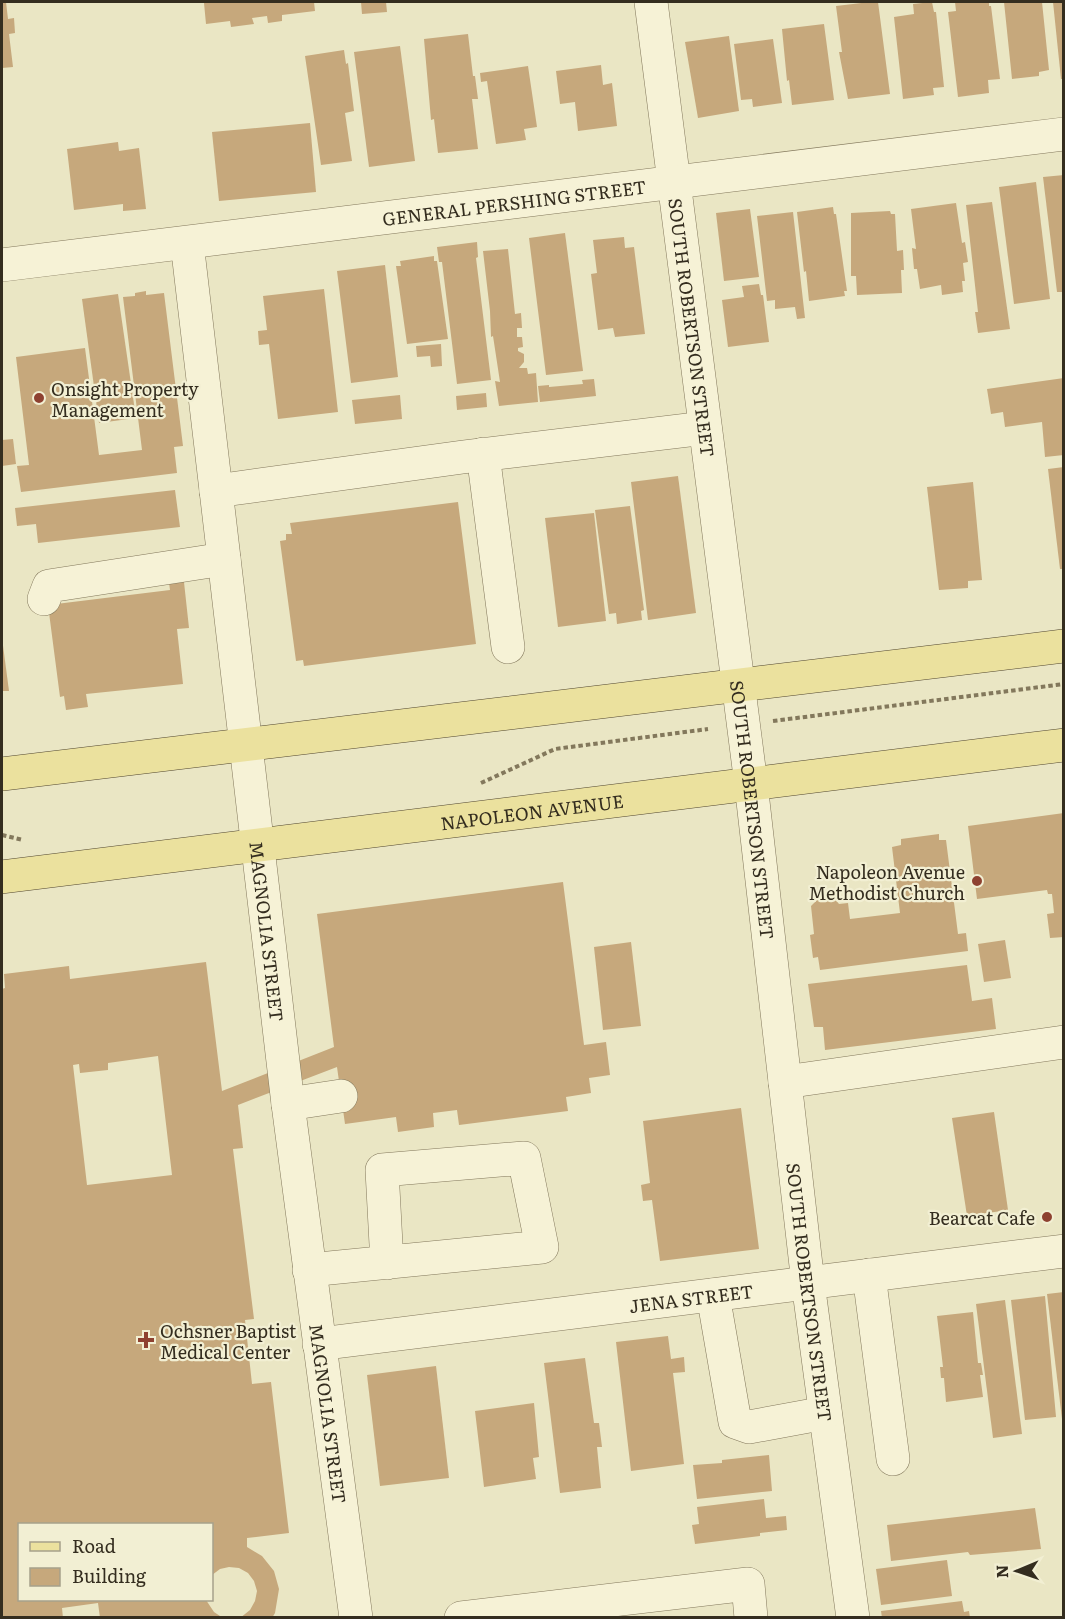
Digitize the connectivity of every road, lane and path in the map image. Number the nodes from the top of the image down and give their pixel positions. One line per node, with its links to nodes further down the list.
1 (651, 2): 3 (street, SOUTH ROBERTSON STREET)
2 (1064, 134): 3 (street, GENERAL PERSHING STREET)
3 (674, 182): 4 (street, GENERAL PERSHING STREET); 6 (street, SOUTH ROBERTSON STREET)
4 (187, 243): 5 (street, GENERAL PERSHING STREET); 8 (street, MAGNOLIA STREET)
5 (2, 265)
6 (705, 428): 7 (street); 14 (street, SOUTH ROBERTSON STREET)
7 (483, 454): 8 (street); 12 (street)
8 (216, 491): 9 (street, MAGNOLIA STREET)
9 (224, 559): 10 (street); 17 (street, MAGNOLIA STREET)
10 (44, 599)
11 (1064, 646): 14 (main road)
12 (508, 647)
13 (1064, 684): 15 (path)
14 (738, 685): 17 (main road); 20 (street, SOUTH ROBERTSON STREET)
15 (766, 722)
16 (708, 729): 21 (path)
17 (245, 745): 19 (main road); 22 (street, MAGNOLIA STREET)
18 (1064, 745): 20 (main road, NAPOLEON AVENUE)
19 (2, 774)
20 (751, 784): 22 (main road, NAPOLEON AVENUE); 25 (street, SOUTH ROBERTSON STREET)
21 (472, 788)
22 (257, 845): 23 (main road, NAPOLEON AVENUE); 27 (street, MAGNOLIA STREET)
23 (2, 877)
24 (1064, 1042): 25 (street)
25 (785, 1082): 32 (street, SOUTH ROBERTSON STREET)
26 (341, 1096): 27 (street)
27 (288, 1104): 30 (street, MAGNOLIA STREET)
28 (1064, 1251): 31 (street, JENA STREET)
29 (387, 1263): 29 (street); 30 (street)
30 (309, 1270): 34 (street, MAGNOLIA STREET)
31 (868, 1275): 32 (street, JENA STREET); 36 (street)
32 (808, 1283): 33 (street, JENA STREET); 35 (street, SOUTH ROBERTSON STREET)
33 (713, 1295): 34 (street, JENA STREET); 35 (street)
34 (319, 1344): 37 (street, MAGNOLIA STREET)
35 (825, 1413): 40 (street, SOUTH ROBERTSON STREET)
36 (892, 1459)
37 (357, 1617)
38 (461, 1617): 39 (street)
39 (751, 1617)
40 (853, 1617)

